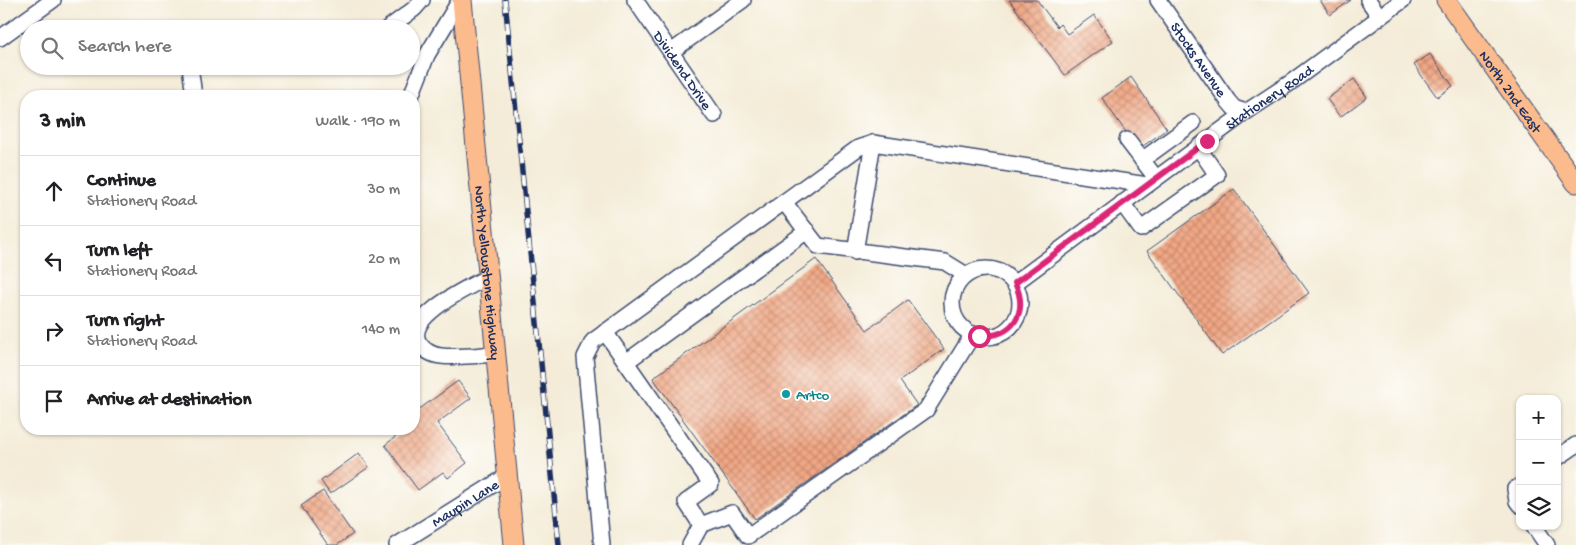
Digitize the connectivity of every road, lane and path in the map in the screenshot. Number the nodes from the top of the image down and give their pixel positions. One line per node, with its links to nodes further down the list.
1 (53, 0): 11 (street)
2 (422, 0): 12 (street)
3 (461, 0): 16 (street); 35 (main road, North Yellowstone Highway)
4 (635, 0): 15 (street, Dividend Drive)
5 (743, 0): 15 (street)
6 (1158, 0): 21 (street, Stocks Avenue)
7 (1368, 0): 10 (street)
8 (1403, 0): 10 (street, Stationery Road)
9 (1446, 0): 29 (main road, North 2nd East)
10 (1380, 17): 21 (street, Stationery Road)
11 (25, 20)
12 (399, 20)
13 (20, 24): 14 (street)
14 (0, 38)
15 (671, 52): 22 (street, Dividend Drive)
16 (420, 74)
17 (191, 75): 19 (street)
18 (420, 75): 20 (street)
19 (193, 90)
20 (413, 90)
21 (1246, 112): 26 (street, Stationery Road)
22 (714, 115)
23 (1193, 123): 27 (street)
24 (1126, 140): 27 (street)
25 (873, 143): 28 (street); 30 (street); 33 (street)
26 (1198, 148): 28 (street, Stationery Road); 31 (street)
27 (1142, 160): 28 (street)
28 (1151, 182): 31 (street, Stationery Road)
29 (1576, 183)
30 (784, 202): 32 (street); 38 (street)
31 (1122, 203): 36 (street, Stationery Road)
32 (806, 231): 33 (street); 42 (street)
33 (855, 252): 34 (street)
34 (966, 275): 36 (street); 39 (street)
35 (488, 277): 37 (street); 41 (main road, North Yellowstone Highway)
36 (1015, 283): 39 (street)
37 (420, 323)
38 (605, 332): 42 (street); 50 (street)
39 (973, 334): 46 (street)
40 (420, 344): 41 (street)
41 (495, 354): 45 (main road, North Yellowstone Highway)
42 (626, 362): 46 (street)
43 (1576, 445): 44 (street)
44 (1561, 455)
45 (507, 476): 48 (street, Maupin Lane); 49 (main road, North Yellowstone Highway)
46 (701, 524): 51 (street)
47 (1537, 530): 52 (street)
48 (397, 545)
49 (514, 545)
50 (602, 545)
51 (690, 545)
52 (1547, 545)

